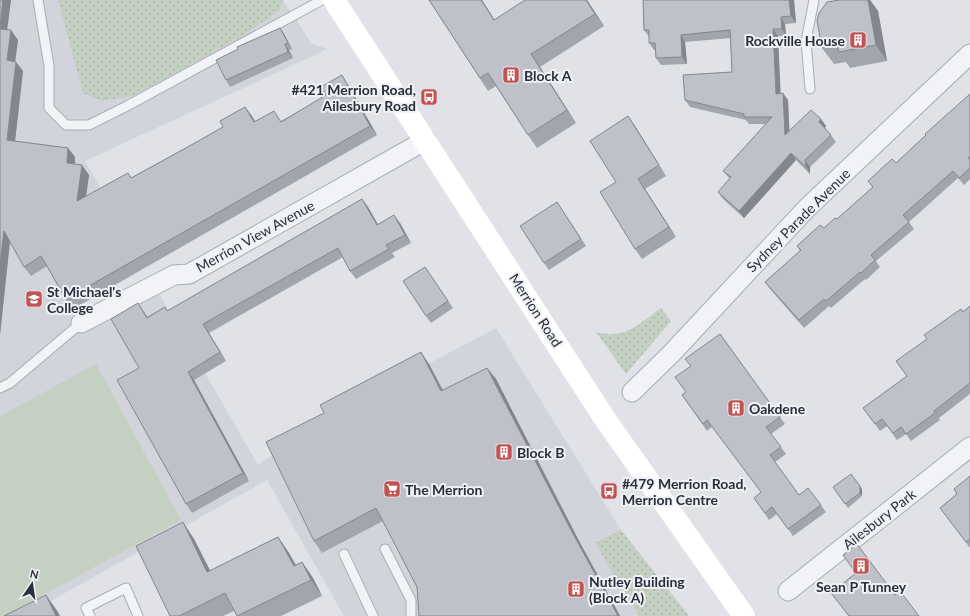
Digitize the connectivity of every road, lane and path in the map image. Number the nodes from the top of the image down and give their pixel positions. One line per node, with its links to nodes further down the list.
1 (38, 0): 2 (lane)
2 (322, 0)
3 (334, 0): 7 (main road, Merrion Road)
4 (814, 0): 6 (lane)
5 (970, 54): 10 (street, Sydney Parade Avenue)
6 (810, 89)
7 (426, 140): 8 (street, Merrion View Avenue); 19 (main road, Merrion Road)
8 (81, 323): 9 (lane)
9 (0, 388)
10 (632, 392)
11 (970, 447): 14 (street, Ailesbury Park)
12 (385, 549): 18 (lane)
13 (344, 554): 17 (lane)
14 (788, 591)
15 (90, 616): 16 (lane)
16 (138, 616)
17 (372, 616)
18 (411, 616)
19 (744, 616)

